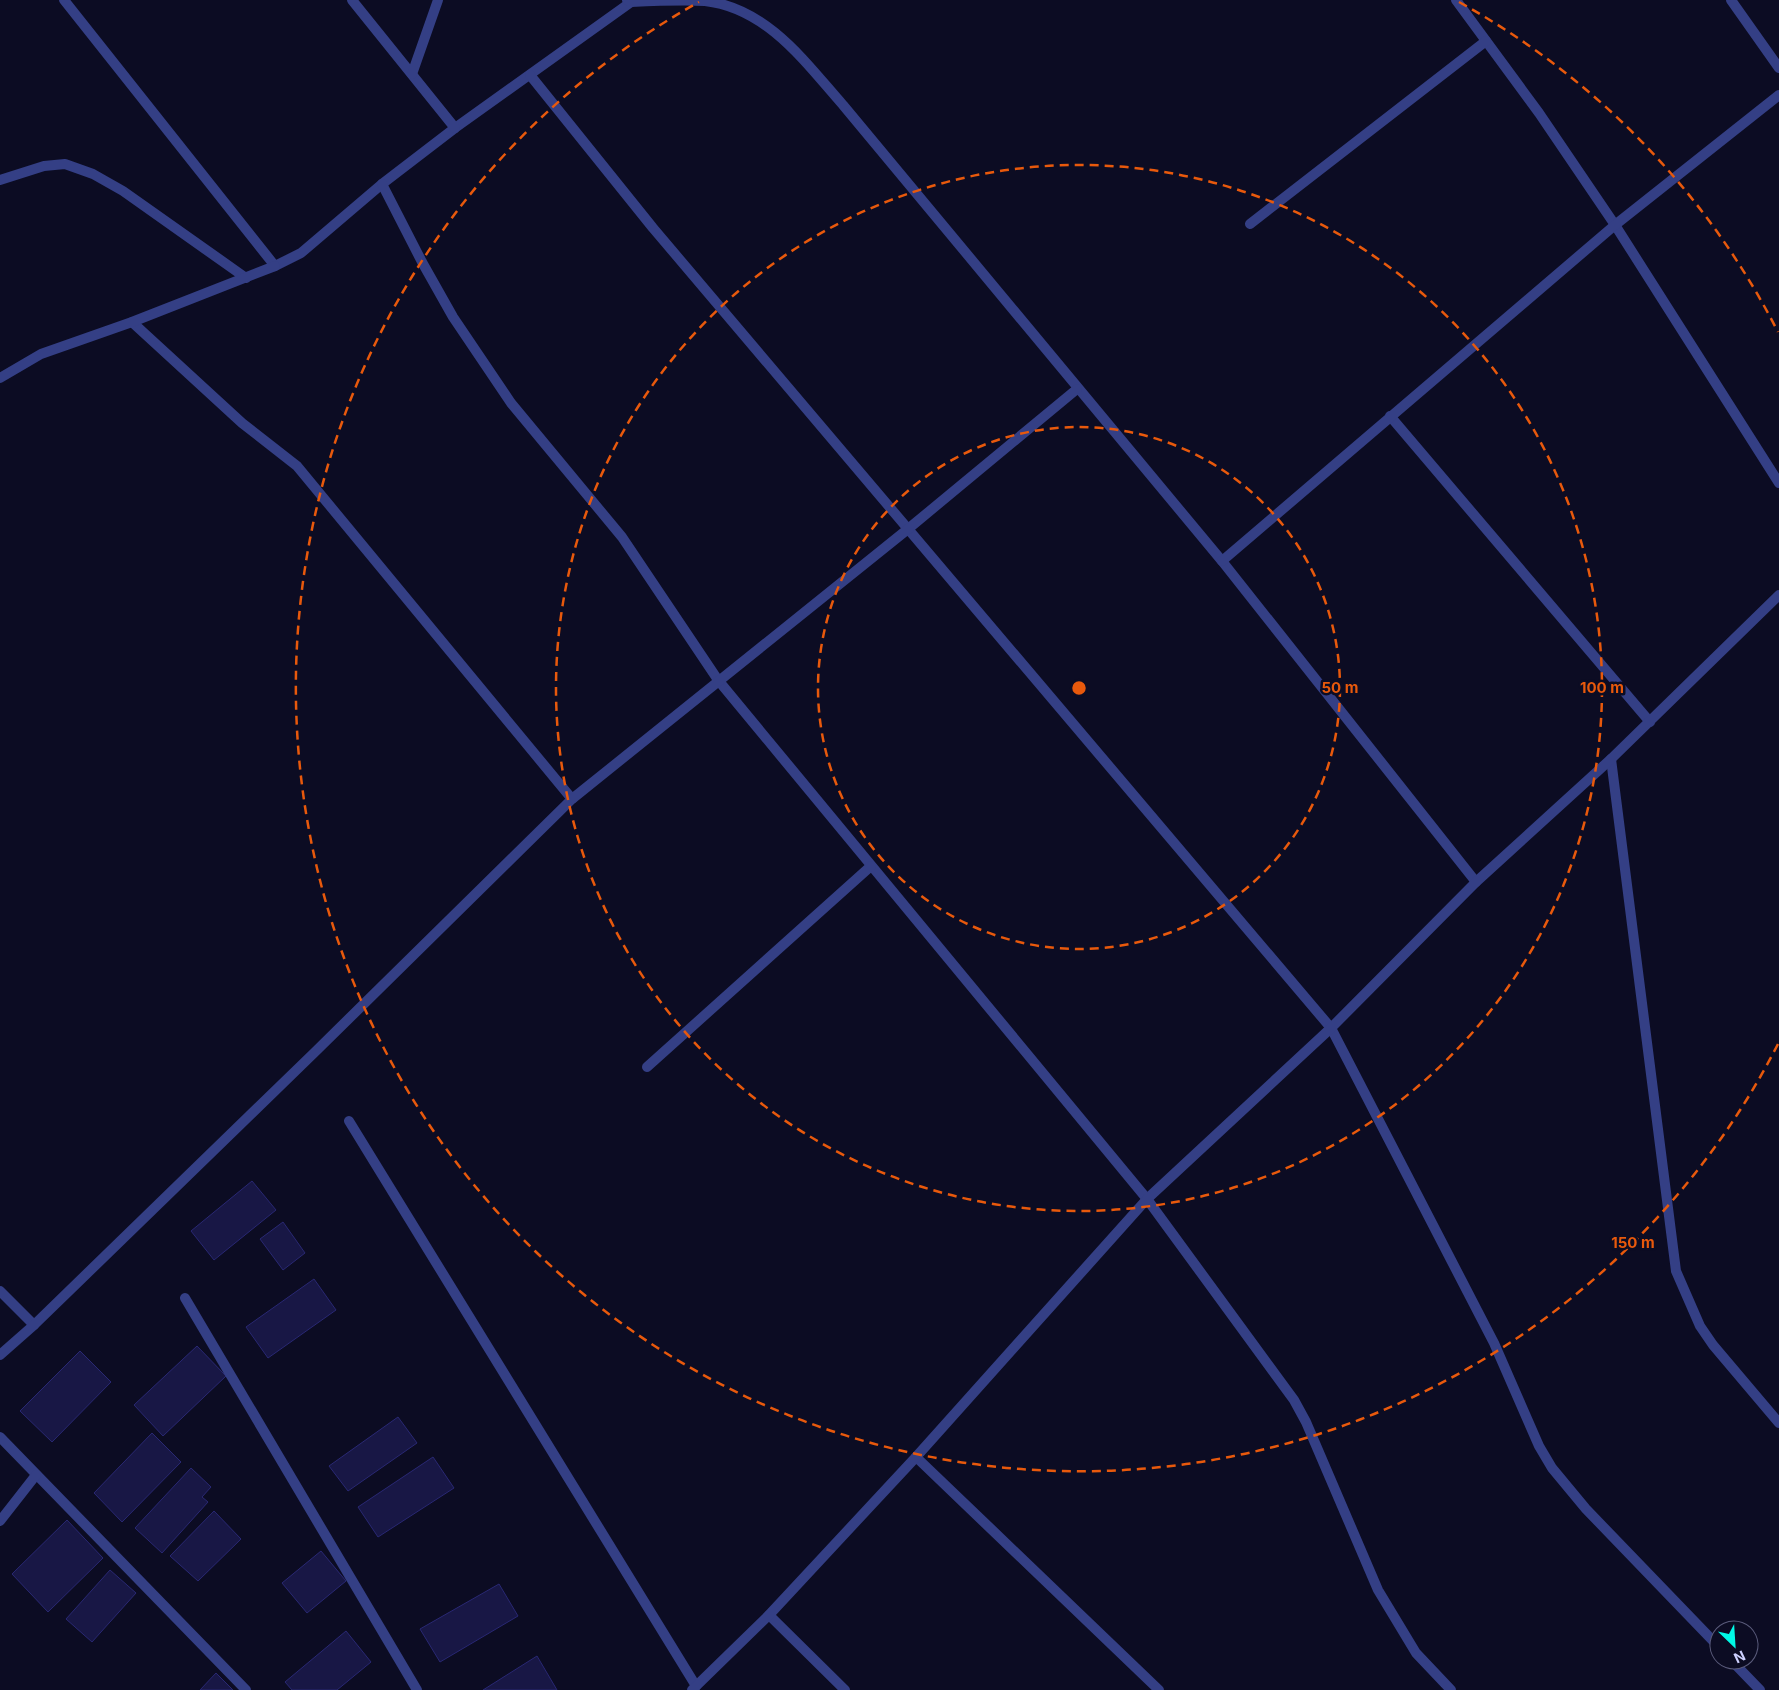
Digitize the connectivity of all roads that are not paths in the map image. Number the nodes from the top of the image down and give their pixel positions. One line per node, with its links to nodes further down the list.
1 (64, 0): 17 (street)
2 (352, 0): 9 (street)
3 (438, 0): 9 (street)
4 (1456, 0): 7 (street)
5 (1731, 0): 8 (street)
6 (631, 1): 10 (street); 21 (street)
7 (1486, 41): 15 (street); 16 (street)
8 (1779, 68)
9 (412, 74): 12 (street)
10 (530, 75): 12 (street); 24 (street)
11 (1779, 95): 16 (street)
12 (455, 128): 14 (street)
13 (0, 180): 18 (street)
14 (382, 184): 17 (street); 27 (street)
15 (1250, 224)
16 (1615, 225): 22 (street); 23 (street)
17 (274, 266): 18 (street)
18 (246, 278): 19 (street)
19 (132, 322): 20 (street); 30 (street)
20 (0, 378)
21 (1077, 389): 24 (street); 25 (street)
22 (1390, 416): 25 (street); 28 (street)
23 (1779, 483)
24 (908, 529): 27 (street); 33 (street)
25 (1222, 561): 32 (street)
26 (1779, 595): 28 (street)
27 (718, 680): 30 (street); 31 (street)
28 (1650, 722): 29 (street)
29 (1611, 759): 32 (street); 41 (street)
30 (572, 799): 39 (street)
31 (872, 866): 34 (street); 36 (street)
32 (1476, 882): 33 (street)
33 (1331, 1028): 36 (street); 47 (street)
34 (647, 1066)
35 (349, 1121): 49 (street)
36 (1146, 1199): 43 (street); 54 (street)
37 (0, 1291): 39 (street)
38 (185, 1298): 51 (street)
39 (34, 1325): 40 (street)
40 (0, 1355)
41 (1779, 1423)
42 (0, 1437): 44 (street)
43 (916, 1457): 46 (street); 53 (street)
44 (36, 1475): 45 (street); 50 (street)
45 (0, 1521)
46 (769, 1615): 49 (street); 52 (street)
47 (1709, 1638)
48 (1741, 1670): 55 (street)
49 (694, 1688)
50 (246, 1690)
51 (417, 1690)
52 (845, 1690)
53 (1159, 1690)
54 (1451, 1690)
55 (1760, 1690)

